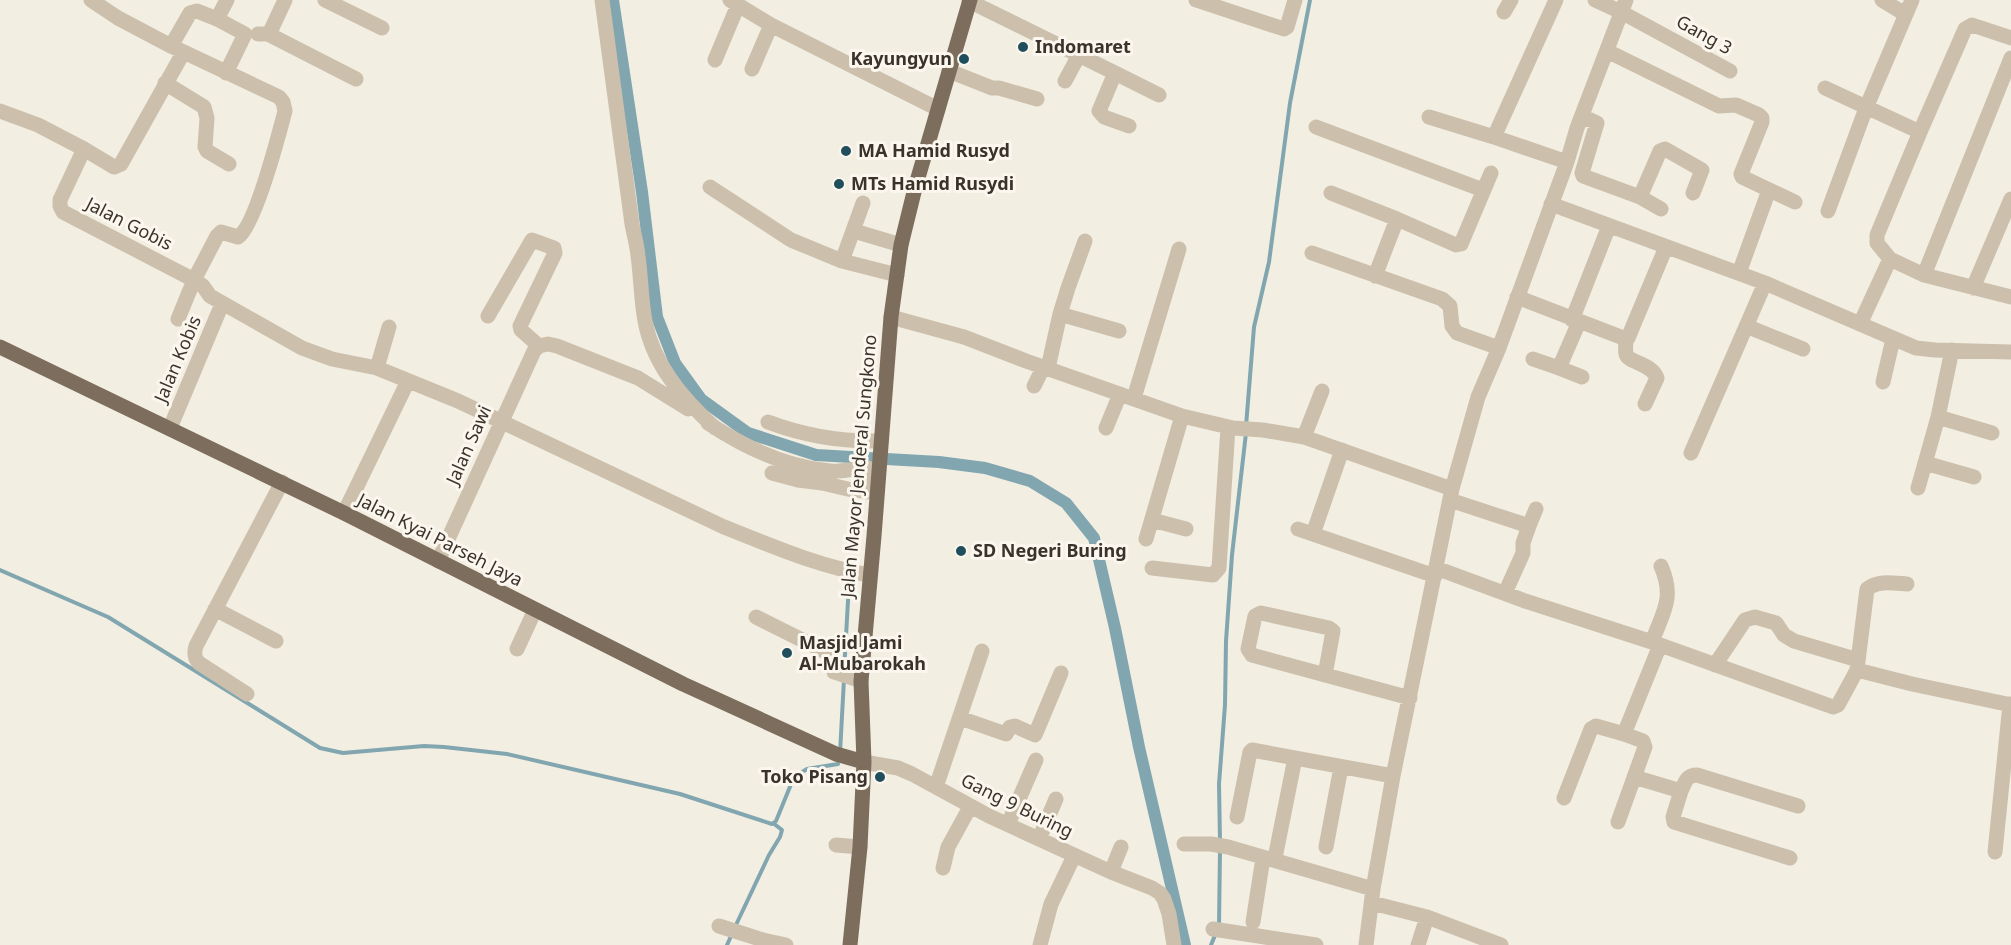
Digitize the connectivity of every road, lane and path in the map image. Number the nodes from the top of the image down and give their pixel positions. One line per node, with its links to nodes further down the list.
1 (91, 0): 21 (street)
2 (227, 0): 15 (street)
3 (285, 0): 19 (street)
4 (326, 0): 17 (street)
5 (602, 0): 116 (street)
6 (1196, 0): 7 (street)
7 (1295, 0)
8 (1556, 0): 45 (street)
9 (1595, 0): 13 (street, Gang 3)
10 (1882, 0): 14 (street)
11 (970, 1): 23 (street); 27 (main road, Jalan Mayor Jenderal Sungkono)
12 (734, 2): 16 (street); 25 (street)
13 (1624, 6): 22 (street); 28 (street, Gang 3)
14 (1909, 7): 37 (street)
15 (217, 19): 18 (street); 21 (street)
16 (771, 25): 26 (street); 38 (street)
17 (382, 28)
18 (245, 33): 19 (street); 29 (street)
19 (268, 34): 31 (street)
20 (2011, 38): 44 (street)
21 (177, 49): 29 (street); 33 (street)
22 (1607, 51): 40 (street); 52 (street)
23 (1079, 55): 30 (street); 32 (street)
24 (2011, 58): 74 (street)
25 (715, 60)
26 (752, 69)
27 (949, 71): 36 (street); 38 (main road, Jalan Mayor Jenderal Sungkono)
28 (1730, 71)
29 (226, 73): 76 (street)
30 (1115, 73): 35 (street); 42 (street)
31 (356, 79)
32 (1065, 81)
33 (165, 83): 46 (street); 48 (street)
34 (1824, 88): 37 (street)
35 (1159, 95)
36 (1037, 99)
37 (1866, 108): 44 (street); 61 (street)
38 (938, 109): 66 (main road, Jalan Mayor Jenderal Sungkono)
39 (0, 111): 46 (street)
40 (1582, 116): 47 (street); 55 (street)
41 (1429, 117): 45 (street)
42 (1129, 126)
43 (1316, 127): 51 (street)
44 (1920, 132): 70 (street)
45 (1494, 137): 47 (street)
46 (84, 149): 76 (street, Jalan Gobis)
47 (1567, 162): 59 (street)
48 (229, 164)
49 (1491, 173): 51 (street)
50 (710, 188): 71 (street)
51 (1483, 190): 62 (street)
52 (1769, 190): 57 (street); 72 (street)
53 (1331, 193): 62 (street)
54 (1693, 194): 55 (street)
55 (1640, 197): 60 (street)
56 (2011, 199): 78 (street)
57 (1795, 202)
58 (863, 203): 64 (street)
59 (1551, 204): 63 (street); 79 (street)
60 (1661, 209)
61 (1828, 211)
62 (1397, 219): 75 (street)
63 (1609, 226): 67 (street); 86 (street)
64 (854, 231): 66 (street); 71 (street)
65 (1085, 242): 82 (street)
66 (901, 245): 73 (main road, Jalan Mayor Jenderal Sungkono)
67 (1666, 247): 72 (street); 91 (street)
68 (1179, 249): 108 (street)
69 (1312, 253): 75 (street)
70 (1890, 259): 74 (street); 87 (street)
71 (842, 261): 73 (street)
72 (1739, 273): 77 (street)
73 (897, 275): 84 (main road, Jalan Mayor Jenderal Sungkono)
74 (1924, 275): 78 (street)
75 (1375, 276): 95 (street)
76 (194, 280): 81 (street, Jalan Gobis); 85 (street)
77 (1766, 283): 87 (street); 88 (street)
78 (1973, 288): 80 (street)
79 (1517, 297): 86 (street); 95 (street)
80 (2011, 297)
81 (222, 304): 101 (street, Jalan Gobis); 115 (street, Jalan Kobis)
82 (1060, 314): 90 (street); 100 (street)
83 (488, 316): 93 (street)
84 (891, 317): 100 (street); 120 (main road, Jalan Mayor Jenderal Sungkono)
85 (178, 319)
86 (1576, 321): 91 (street); 102 (street)
87 (1860, 324): 92 (street)
88 (1746, 326): 96 (street); 122 (street)
89 (389, 327): 101 (street)
90 (1119, 331)
91 (1626, 339): 109 (street)
92 (1893, 339): 97 (street); 105 (street)
93 (539, 346): 112 (street, Jalan Sawi); 116 (street)
94 (0, 347): 115 (main road, Jalan Kyai Parseh Jaya)
95 (1499, 348): 130 (street)
96 (1803, 349)
97 (1952, 350): 98 (street); 111 (street)
98 (2011, 352)
99 (1533, 359): 102 (street)
100 (1046, 367): 106 (street); 108 (street)
101 (377, 368): 104 (street, Jalan Gobis)
102 (1559, 368): 103 (street)
103 (1582, 377)
104 (408, 381): 112 (street, Jalan Gobis); 132 (street)
105 (1883, 382)
106 (1034, 386)
107 (1322, 391): 119 (street)
108 (1127, 396): 110 (street); 117 (street)
109 (1645, 404)
110 (1182, 416): 114 (street); 133 (street)
111 (1938, 417): 118 (street); 123 (street)
112 (501, 422): 139 (street, Jalan Sawi); 143 (street, Jalan Gobis)
113 (768, 422): 120 (street)
114 (1231, 427): 119 (street); 141 (street)
115 (170, 428): 127 (main road, Jalan Kyai Parseh Jaya)
116 (716, 428): 124 (street)
117 (1106, 428)
118 (1992, 432)
119 (1304, 437): 121 (street)
120 (880, 443): 124 (main road, Jalan Mayor Jenderal Sungkono)
121 (1342, 450): 130 (street); 137 (street)
122 (1691, 453)
123 (1925, 463): 126 (street); 128 (street)
124 (865, 469): 129 (main road, Jalan Mayor Jenderal Sungkono)
125 (772, 473): 129 (street)
126 (1974, 477)
127 (282, 482): 132 (main road, Jalan Kyai Parseh Jaya); 146 (street)
128 (1918, 488)
129 (865, 492): 143 (main road, Jalan Mayor Jenderal Sungkono)
130 (1451, 494): 134 (street); 142 (street)
131 (1536, 509): 134 (street)
132 (344, 513): 139 (main road, Jalan Kyai Parseh Jaya)
133 (1152, 520): 135 (street); 138 (street)
134 (1530, 526): 145 (street)
135 (1186, 529)
136 (1298, 529): 137 (street)
137 (1313, 534): 142 (street)
138 (1146, 539)
139 (438, 561): 147 (main road, Jalan Kyai Parseh Jaya)
140 (1661, 566): 150 (street)
141 (1152, 568)
142 (1436, 572): 145 (street); 159 (street)
143 (861, 573): 157 (main road, Jalan Mayor Jenderal Sungkono)
144 (1907, 584): 154 (street)
145 (1505, 593): 150 (street)
146 (215, 609): 149 (street); 158 (street)
147 (535, 610): 151 (street); 165 (main road, Jalan Kyai Parseh Jaya)
148 (756, 617): 157 (street)
149 (276, 641)
150 (1656, 644): 153 (street); 162 (street)
151 (517, 649)
152 (982, 651): 161 (street)
153 (1715, 665): 154 (street); 154 (street)
154 (1858, 665): 160 (street)
155 (1061, 673): 161 (street)
156 (1325, 675): 156 (street); 159 (street)
157 (850, 678): 165 (main road, Jalan Mayor Jenderal Sungkono)
158 (247, 694)
159 (1410, 698): 167 (street)
160 (2011, 704): 169 (street)
161 (960, 718): 170 (street)
162 (1624, 734): 168 (street); 172 (street)
163 (1295, 758): 166 (street); 176 (street); 185 (street)
164 (1036, 760): 178 (street)
165 (864, 762): 170 (street, Gang 9 Buring); 195 (main road, Jalan Mayor Jenderal Sungkono)
166 (1341, 767): 167 (street); 181 (street)
167 (1393, 776): 189 (street)
168 (1634, 777): 171 (street); 177 (street)
169 (2006, 777): 183 (street)
170 (936, 787): 175 (street, Gang 9 Buring)
171 (1681, 791): 174 (street); 186 (street)
172 (1564, 798)
173 (1056, 799): 179 (street)
174 (1798, 806)
175 (970, 807): 178 (street, Gang 9 Buring); 187 (street)
176 (1237, 817)
177 (1618, 822)
178 (1008, 825): 179 (street, Gang 9 Buring)
179 (1039, 839): 184 (street, Gang 9 Buring)
180 (1184, 844): 185 (street)
181 (1326, 847)
182 (1121, 848): 188 (street)
183 (1995, 852)
184 (1074, 856): 188 (street, Gang 9 Buring); 196 (street)
185 (1269, 856): 189 (street); 191 (street)
186 (1790, 858)
187 (943, 868)
188 (1111, 873): 197 (street, Gang 9 Buring)
189 (1372, 896): 190 (street); 199 (street)
190 (1427, 917): 200 (street); 201 (street)
191 (1253, 922)
192 (729, 929): 194 (street)
193 (1218, 930): 198 (street)
194 (786, 945)
195 (850, 945)
196 (1040, 945)
197 (1174, 945)
198 (1316, 945)
199 (1366, 945)
200 (1418, 945)
201 (1502, 945)

